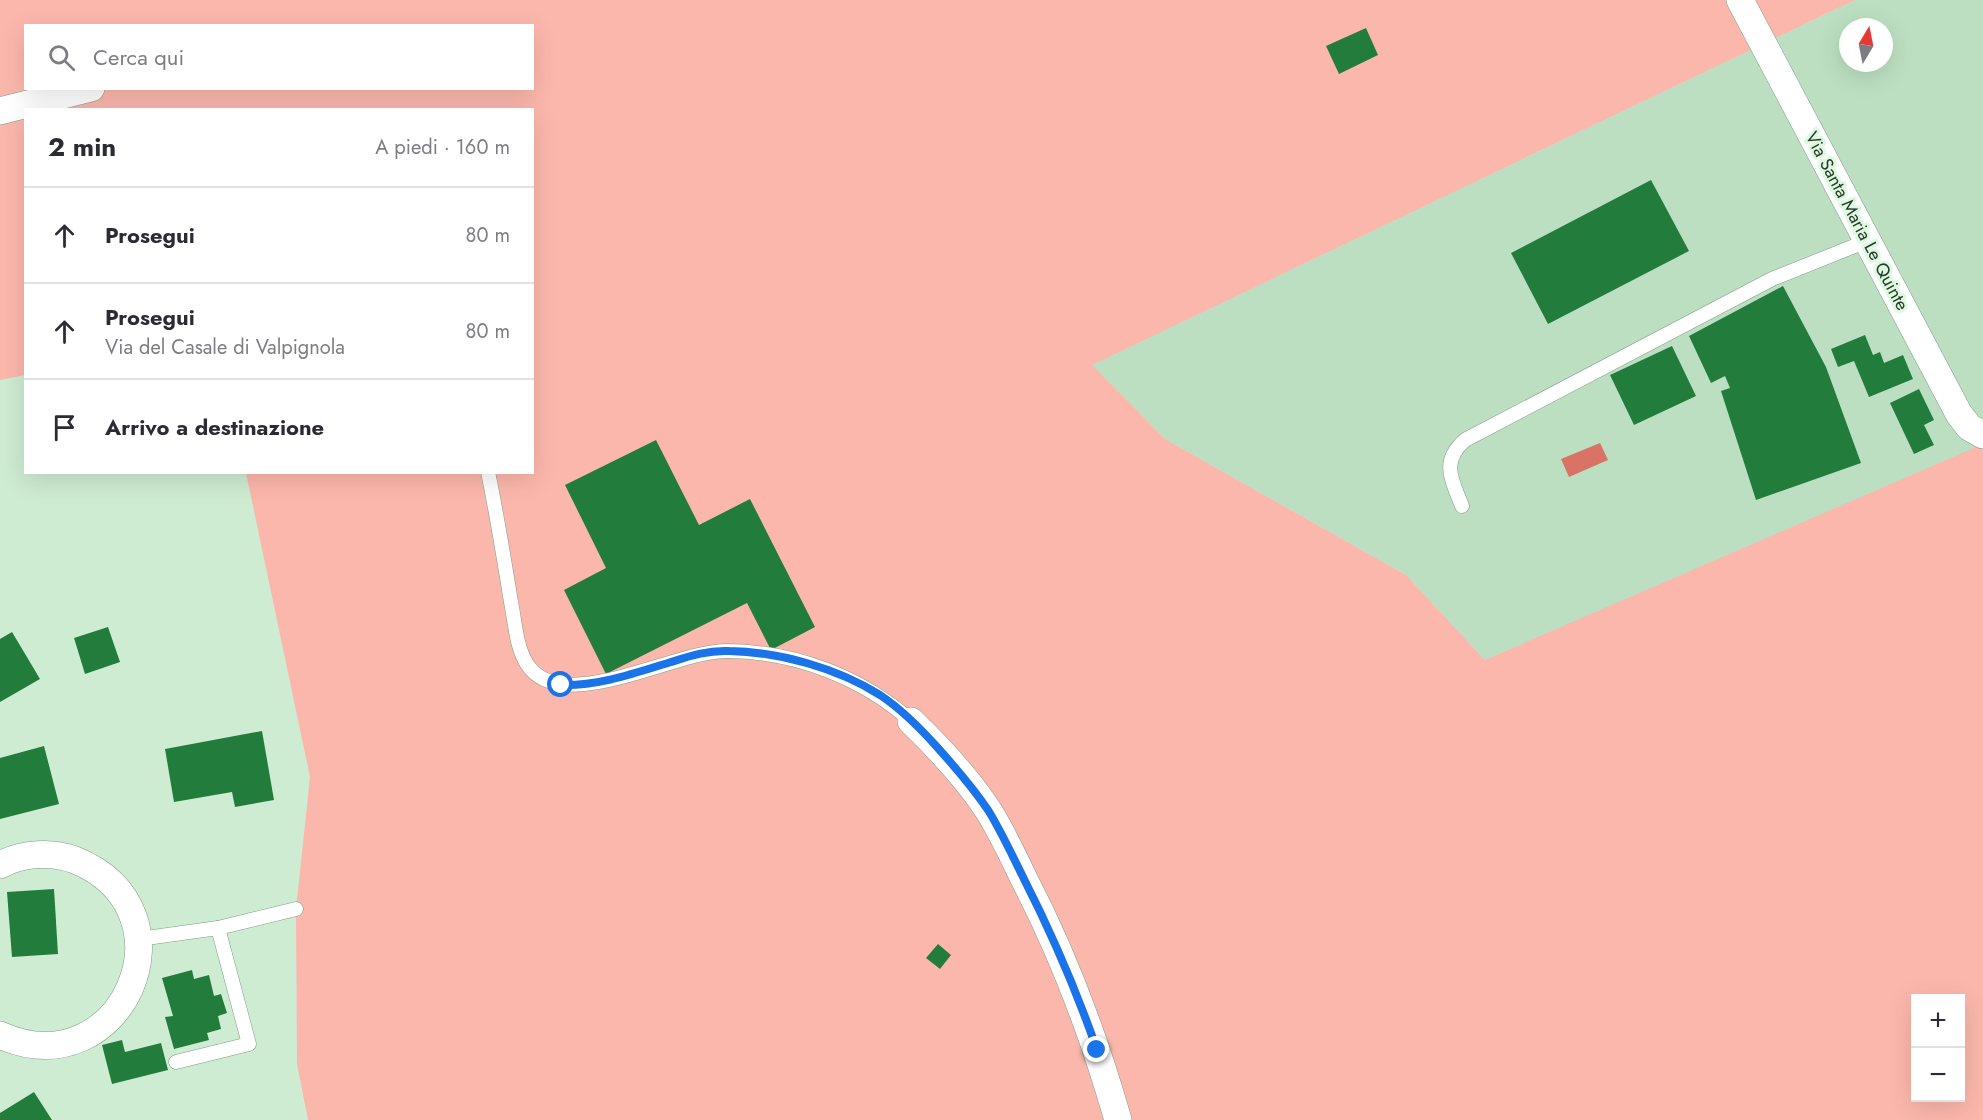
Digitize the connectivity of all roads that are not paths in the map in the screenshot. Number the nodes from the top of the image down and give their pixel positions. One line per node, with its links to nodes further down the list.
1 (1740, 0): 4 (street, Via Santa Maria Le Quinte)
2 (83, 90): 3 (street)
3 (0, 111)
4 (1867, 241): 5 (street, Via Santa Maria Le Quinte); 7 (lane)
5 (1983, 435)
6 (488, 474): 8 (lane)
7 (1462, 506)
8 (911, 721): 15 (street)
9 (0, 865): 12 (street)
10 (296, 909): 11 (lane)
11 (218, 928): 12 (lane); 14 (lane)
12 (139, 939): 13 (street)
13 (0, 1035)
14 (176, 1062)
15 (1118, 1120)

